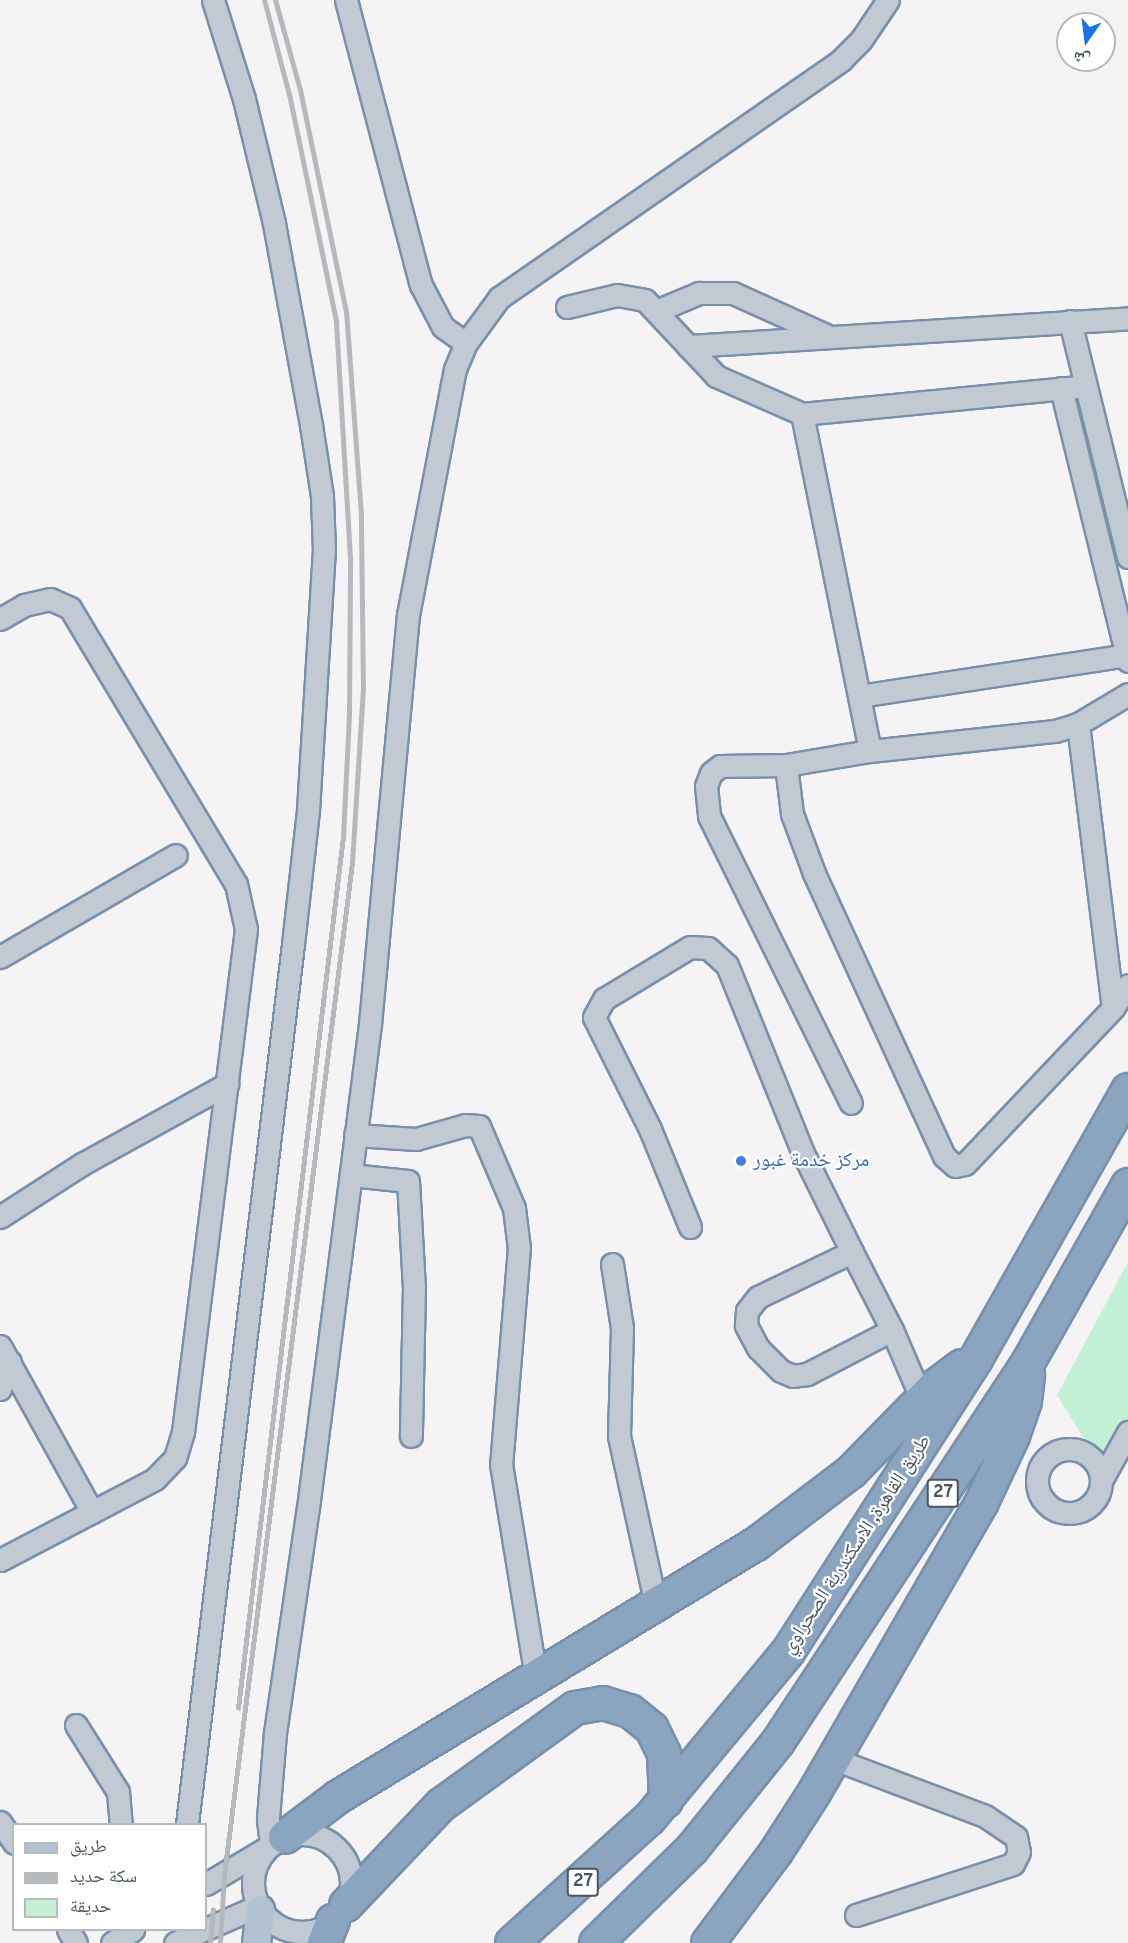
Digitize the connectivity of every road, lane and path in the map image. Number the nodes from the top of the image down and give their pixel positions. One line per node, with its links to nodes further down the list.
1 (213, 0): 58 (street)
2 (346, 0): 9 (street)
3 (888, 0): 9 (street)
4 (567, 307): 5 (street)
5 (656, 311): 8 (street); 10 (street)
6 (1128, 318): 7 (street)
7 (1070, 321): 8 (street); 11 (street)
8 (830, 336): 10 (street)
9 (466, 343): 31 (street)
10 (688, 346): 13 (street)
11 (1086, 386): 12 (street); 14 (street)
12 (1061, 388): 13 (street); 15 (street)
13 (802, 414): 20 (street)
14 (1123, 514): 15 (street); 16 (street)
15 (1093, 520): 18 (street)
16 (1128, 557)
17 (0, 620): 28 (street)
18 (1127, 657): 20 (street)
19 (1128, 693): 21 (street)
20 (859, 696): 22 (street)
21 (1077, 724): 22 (street); 27 (street)
22 (870, 751): 23 (street)
23 (786, 765): 27 (street); 30 (street)
24 (176, 855): 25 (street)
25 (0, 957)
26 (1128, 985): 27 (street)
27 (1113, 1008)
28 (227, 1084): 34 (street); 49 (street)
29 (1128, 1090): 40 (highway, طريق القاهرة, الاسكندرية الصحراوي / 27)
30 (851, 1103)
31 (355, 1135): 32 (street); 52 (street)
32 (351, 1175): 45 (street); 60 (street)
33 (1128, 1185): 41 (highway, 27)
34 (0, 1217)
35 (690, 1227): 36 (street)
36 (852, 1252): 38 (street); 38 (street)
37 (612, 1264): 51 (street)
38 (891, 1330): 43 (street)
39 (5, 1354): 42 (street); 49 (street)
40 (976, 1359): 43 (highway); 55 (highway, طريق القاهرة, الاسكندرية الصحراوي / 27)
41 (1029, 1361): 46 (highway); 72 (highway, 27)
42 (0, 1389)
43 (922, 1400): 51 (highway)
44 (1128, 1432): 48 (street)
45 (411, 1436)
46 (1008, 1447): 47 (street); 54 (highway)
47 (1040, 1467): 48 (street); 48 (street)
48 (1102, 1479)
49 (92, 1512): 50 (street)
50 (0, 1560)
51 (656, 1605): 52 (highway)
52 (536, 1677): 60 (highway)
53 (76, 1725): 57 (street)
54 (834, 1759): 63 (street); 73 (highway)
55 (658, 1810): 64 (highway); 71 (highway, طريق القاهرة, الاسكندرية الصحراوي / 27)
56 (0, 1822): 59 (street)
57 (122, 1823)
58 (187, 1823)
59 (12, 1841)
60 (274, 1843): 61 (street); 62 (street); 64 (street)
61 (207, 1883)
62 (259, 1907): 64 (street); 65 (street); 70 (main road)
63 (856, 1916)
64 (334, 1923)
65 (207, 1928)
66 (130, 1931): 68 (street)
67 (200, 1931): 69 (street)
68 (114, 1938)
69 (175, 1943)
70 (256, 1943)
71 (512, 1943)
72 (596, 1943)
73 (708, 1943)

